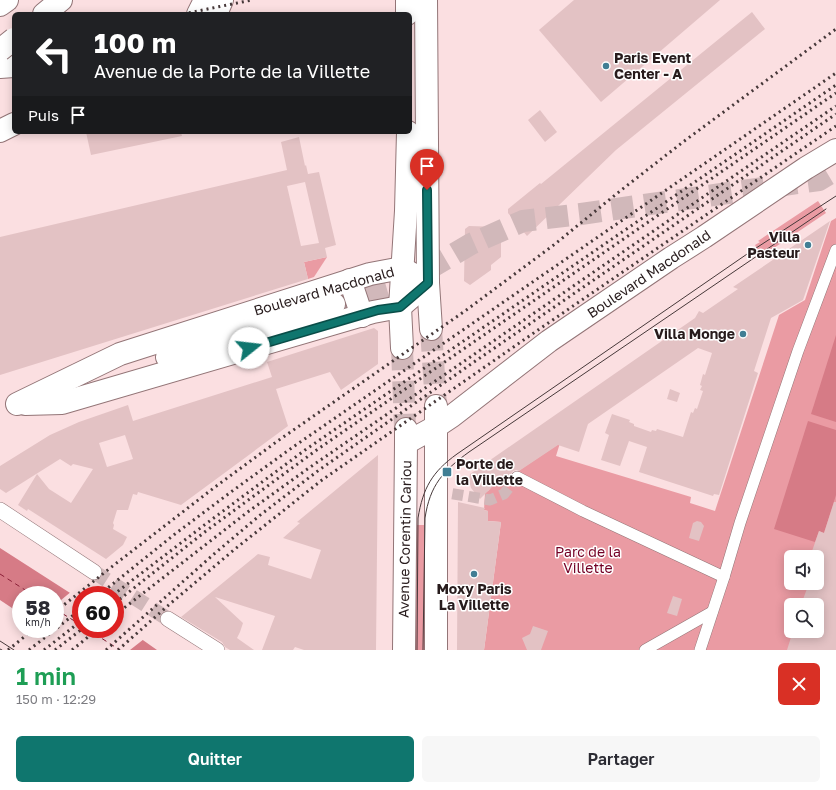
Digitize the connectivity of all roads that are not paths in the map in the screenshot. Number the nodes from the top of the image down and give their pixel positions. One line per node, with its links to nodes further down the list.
1 (7, 0): 7 (main road)
2 (61, 0): 8 (main road)
3 (205, 0): 9 (main road)
4 (222, 0): 10 (main road)
5 (406, 0): 11 (main road)
6 (426, 0): 20 (main road)
7 (0, 6)
8 (46, 12)
9 (199, 12)
10 (217, 12)
11 (407, 12)
12 (12, 41): 13 (main road, bridge)
13 (0, 50)
14 (12, 66): 15 (main road)
15 (0, 67)
16 (12, 125): 17 (main road)
17 (0, 131)
18 (408, 134): 20 (main road)
19 (836, 150): 31 (main road, Boulevard Macdonald)
20 (417, 211): 22 (main road); 24 (main road)
21 (836, 250): 36 (street)
22 (402, 268): 23 (main road, Boulevard Macdonald); 24 (main road, Boulevard Macdonald); 26 (main road)
23 (350, 280): 27 (main road); 30 (main road, Boulevard Macdonald)
24 (428, 283): 26 (main road); 28 (main road)
25 (334, 304): 30 (main road, Boulevard Macdonald)
26 (400, 307): 27 (main road); 29 (main road)
27 (362, 316): 30 (main road)
28 (431, 329)
29 (402, 348)
30 (8, 407)
31 (437, 416): 32 (main road, Boulevard Macdonald); 41 (main road)
32 (406, 436): 40 (main road, Avenue Corentin Cariou)
33 (518, 477): 36 (street)
34 (0, 510): 35 (street)
35 (94, 572)
36 (724, 577): 37 (street)
37 (710, 609): 42 (street); 43 (street)
38 (168, 619): 39 (street)
39 (217, 650)
40 (404, 650)
41 (436, 650)
42 (645, 650)
43 (700, 650)

